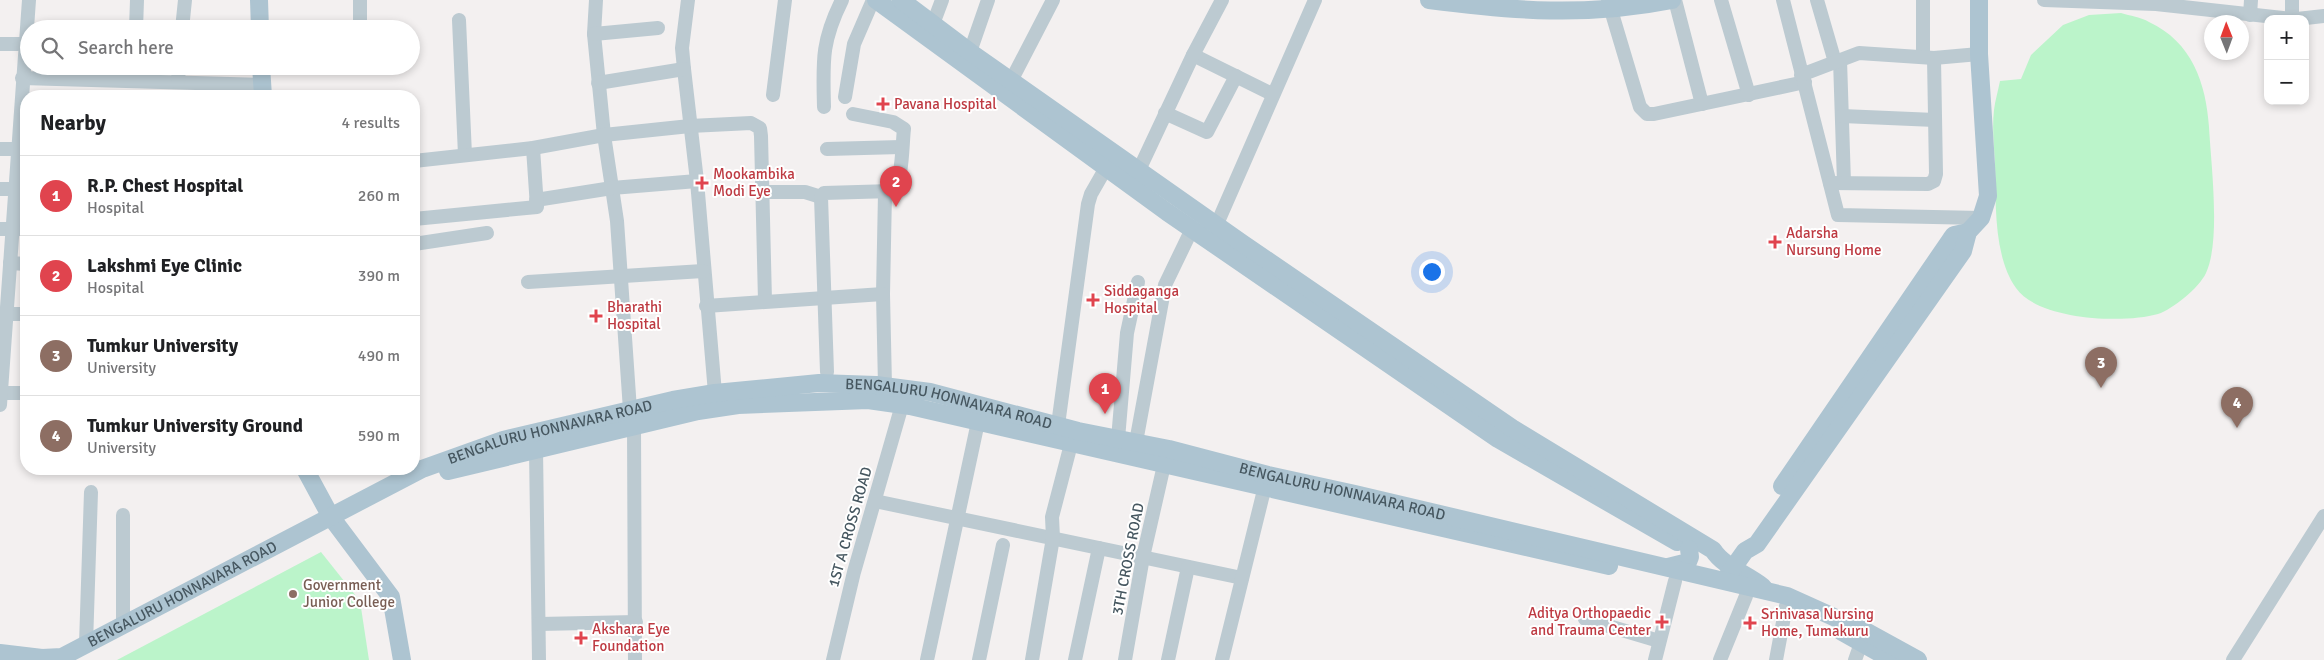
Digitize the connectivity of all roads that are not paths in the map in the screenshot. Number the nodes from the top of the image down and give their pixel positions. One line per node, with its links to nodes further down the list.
1 (28, 0): 37 (street)
2 (137, 0): 38 (street)
3 (185, 0): 39 (street)
4 (259, 0): 40 (main road)
5 (360, 0): 41 (street)
6 (596, 0): 45 (street)
7 (688, 0): 53 (street)
8 (786, 0): 67 (street)
9 (842, 0): 70 (street)
10 (874, 0): 44 (main road); 68 (street)
11 (900, 0): 44 (main road)
12 (942, 0): 44 (street)
13 (988, 0): 48 (street)
14 (1053, 0): 60 (street)
15 (1222, 0): 50 (street)
16 (1315, 0): 65 (street)
17 (1429, 0): 30 (main road)
18 (1518, 0): 28 (main road)
19 (1674, 0): 30 (main road); 69 (street)
20 (1721, 0): 66 (street)
21 (1783, 0): 59 (street)
22 (1817, 0): 52 (street)
23 (1923, 0): 51 (street)
24 (1978, 0): 49 (main road)
25 (2044, 0): 29 (street)
26 (2250, 0): 32 (street)
27 (2292, 0): 33 (street)
28 (1564, 2): 30 (main road)
29 (2156, 2): 31 (street)
30 (1607, 3): 69 (street)
31 (2202, 4): 32 (street)
32 (2250, 15): 34 (street)
33 (2292, 15)
34 (2264, 16)
35 (2324, 16): 36 (street)
36 (2309, 18)
37 (26, 20)
38 (136, 20)
39 (183, 20)
40 (260, 20)
41 (360, 20)
42 (459, 20): 83 (street)
43 (658, 28): 45 (street)
44 (931, 31): 48 (main road); 85 (main road)
45 (594, 34): 62 (street)
46 (0, 44): 47 (street)
47 (20, 44)
48 (970, 52): 60 (main road)
49 (1979, 54): 51 (street); 98 (main road)
50 (1193, 55): 57 (street); 71 (street)
51 (1929, 57): 52 (street); 74 (street)
52 (1837, 61): 59 (street); 73 (street)
53 (684, 68): 62 (street); 75 (street)
54 (22, 75): 58 (street)
55 (178, 75): 61 (street)
56 (261, 75): 64 (main road)
57 (1236, 76): 65 (street); 71 (street)
58 (22, 78): 61 (street); 63 (street)
59 (1803, 79): 66 (street); 88 (street)
60 (1011, 81): 85 (main road)
61 (178, 82): 64 (street)
62 (598, 83): 76 (street)
63 (22, 90)
64 (262, 90)
65 (1272, 94): 99 (street)
66 (1749, 94): 69 (street)
67 (773, 95)
68 (846, 97)
69 (1702, 104)
70 (824, 107)
71 (1165, 113): 86 (street)
72 (853, 114): 78 (street)
73 (1842, 116): 74 (street); 89 (street)
74 (1935, 120): 89 (street)
75 (690, 126): 76 (street); 87 (street); 93 (street)
76 (604, 135): 79 (street); 91 (street)
77 (20, 140): 82 (street)
78 (901, 147): 80 (street); 94 (street)
79 (533, 148): 83 (street); 96 (street)
80 (827, 148)
81 (0, 149): 82 (street)
82 (18, 149): 90 (street)
83 (465, 155): 84 (street)
84 (420, 160)
85 (1110, 160): 86 (main road); 100 (main road); 125 (street)
86 (1139, 170): 99 (main road)
87 (697, 181): 91 (street); 106 (street)
88 (1830, 182): 89 (street); 98 (street)
89 (1844, 183)
90 (19, 185): 92 (street); 101 (street)
91 (612, 188): 96 (street); 107 (street)
92 (0, 189)
93 (762, 192): 95 (street); 112 (street)
94 (885, 193): 95 (street); 110 (street)
95 (821, 197): 111 (street)
96 (536, 200): 97 (street)
97 (420, 218)
98 (1981, 218): 150 (main road)
99 (1216, 224): 146 (main road)
100 (1192, 229): 127 (street); 144 (main road)
101 (13, 230): 105 (street)
102 (487, 233): 103 (street)
103 (420, 243)
104 (20, 265): 105 (street)
105 (7, 267): 114 (street)
106 (703, 271): 107 (street); 113 (street)
107 (621, 276): 108 (street); 123 (street)
108 (528, 282)
109 (1138, 282): 126 (street)
110 (883, 294): 111 (street); 117 (street)
111 (823, 297): 112 (street); 116 (street)
112 (765, 301): 113 (street)
113 (706, 306): 120 (street)
114 (3, 314): 115 (street); 118 (street)
115 (20, 314)
116 (827, 372)
117 (885, 386): 120 (main road, BENGALURU HONNAVARA ROAD); 125 (main road, BENGALURU HONNAVARA ROAD)
118 (0, 393): 119 (street); 121 (street)
119 (20, 393)
120 (715, 393): 123 (main road, BENGALURU HONNAVARA ROAD)
121 (0, 405)
122 (902, 405): 123 (main road, BENGALURU HONNAVARA ROAD); 124 (main road, BENGALURU HONNAVARA ROAD); 136 (street, 1ST A CROSS ROAD)
123 (632, 418): 129 (main road, BENGALURU HONNAVARA ROAD); 131 (main road, BENGALURU HONNAVARA ROAD); 154 (street)
124 (978, 422): 128 (main road, BENGALURU HONNAVARA ROAD); 139 (street)
125 (1058, 425): 126 (main road, BENGALURU HONNAVARA ROAD)
126 (1118, 439): 127 (main road, BENGALURU HONNAVARA ROAD)
127 (1136, 442): 134 (main road, BENGALURU HONNAVARA ROAD)
128 (1070, 444): 130 (main road, BENGALURU HONNAVARA ROAD); 141 (street)
129 (536, 449): 140 (main road, BENGALURU HONNAVARA ROAD); 155 (street)
130 (1164, 465): 134 (main road, BENGALURU HONNAVARA ROAD); 145 (street, 3TH CROSS ROAD)
131 (420, 470)
132 (308, 475): 140 (main road)
133 (412, 475): 140 (main road, BENGALURU HONNAVARA ROAD)
134 (1266, 482): 148 (main road, BENGALURU HONNAVARA ROAD); 149 (street)
135 (91, 492): 159 (street)
136 (875, 501): 139 (street); 165 (street, 1ST A CROSS ROAD)
137 (123, 515): 156 (street)
138 (2324, 516): 179 (street)
139 (957, 518): 141 (street); 166 (street)
140 (334, 521): 156 (main road, BENGALURU HONNAVARA ROAD); 161 (main road, BENGALURU HONNAVARA ROAD); 162 (main road)
141 (1053, 538): 143 (street); 168 (street)
142 (1002, 545): 167 (street)
143 (1098, 548): 145 (street); 169 (street)
144 (1688, 549): 146 (main road); 148 (main road)
145 (1143, 557): 147 (street); 170 (street, 3TH CROSS ROAD)
146 (1718, 559): 150 (main road)
147 (1188, 566): 149 (street); 171 (street)
148 (1670, 574): 150 (main road, BENGALURU HONNAVARA ROAD); 157 (street)
149 (1242, 578): 172 (street)
150 (1726, 580): 151 (main road, BENGALURU HONNAVARA ROAD); 152 (main road, BENGALURU HONNAVARA ROAD)
151 (1746, 596): 152 (main road, BENGALURU HONNAVARA ROAD); 174 (street)
152 (1775, 599): 158 (main road, BENGALURU HONNAVARA ROAD); 175 (street); 178 (main road, BENGALURU HONNAVARA ROAD)
153 (1585, 619): 157 (street)
154 (636, 622): 155 (street); 164 (street)
155 (539, 624): 163 (street)
156 (123, 625): 159 (main road, BENGALURU HONNAVARA ROAD)
157 (1659, 641): 173 (street)
158 (1861, 643): 176 (street); 177 (main road, BENGALURU HONNAVARA ROAD)
159 (86, 644): 160 (main road, BENGALURU HONNAVARA ROAD)
160 (0, 653)
161 (74, 660)
162 (402, 660)
163 (540, 660)
164 (635, 660)
165 (834, 660)
166 (927, 660)
167 (979, 660)
168 (1032, 660)
169 (1075, 660)
170 (1125, 660)
171 (1168, 660)
172 (1222, 660)
173 (1655, 660)
174 (1720, 660)
175 (1776, 660)
176 (1855, 660)
177 (1892, 660)
178 (1918, 660)
179 (2233, 660)

